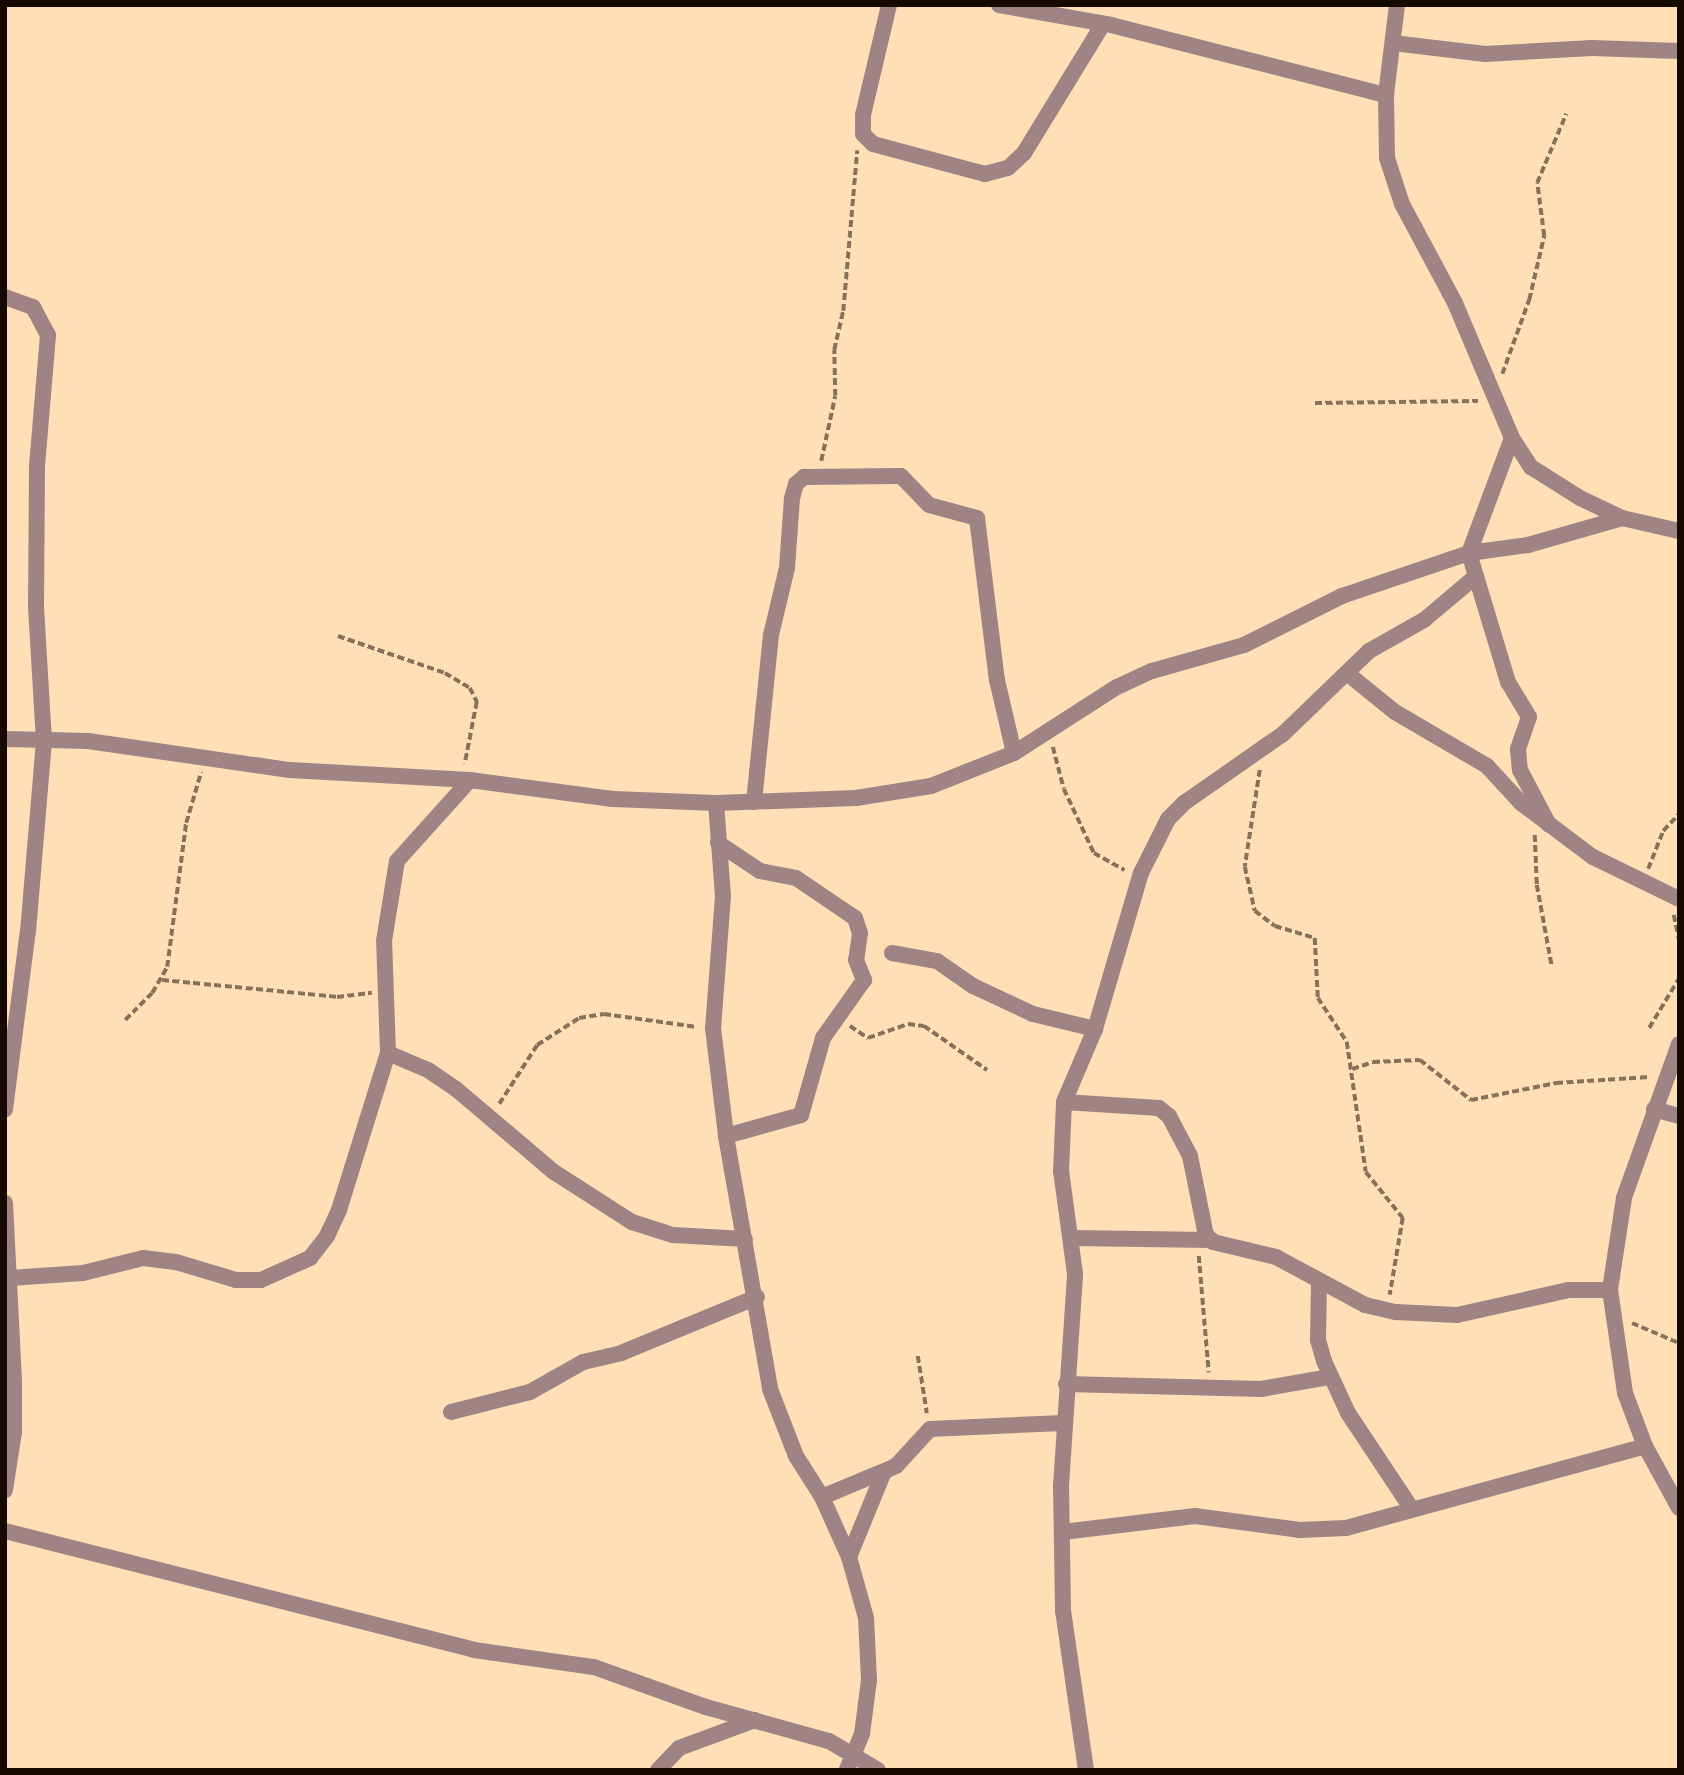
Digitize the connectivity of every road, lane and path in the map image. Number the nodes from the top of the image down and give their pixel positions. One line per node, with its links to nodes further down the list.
1 (889, 5): 9 (street)
2 (999, 5): 4 (street)
3 (1398, 5): 5 (street)
4 (1103, 24): 7 (street); 9 (street)
5 (1393, 43): 6 (street); 7 (street)
6 (1679, 51)
7 (1386, 95): 11 (street)
8 (1566, 114): 11 (path)
9 (863, 128): 14 (path)
10 (5, 297): 23 (street)
11 (1496, 398): 12 (path); 13 (street)
12 (1315, 403)
13 (1512, 438): 15 (street); 17 (street)
14 (817, 476): 25 (street); 28 (street)
15 (1622, 518): 16 (street); 17 (street)
16 (1679, 531)
17 (1469, 553): 18 (street); 21 (street)
18 (1476, 576): 20 (street); 32 (street)
19 (338, 636): 27 (path)
20 (1348, 674): 24 (street); 30 (street)
21 (1049, 732): 25 (street); 34 (path)
22 (5, 739): 23 (street)
23 (44, 741): 26 (street); 54 (street)
24 (1261, 751): 34 (street); 49 (path)
25 (1014, 753): 28 (street)
26 (205, 757): 27 (street); 40 (path)
27 (466, 780): 29 (street); 41 (street)
28 (754, 802): 29 (street)
29 (716, 803): 33 (street)
30 (1532, 812): 32 (street); 38 (path)
31 (1679, 814): 35 (path)
32 (1549, 825): 35 (street)
33 (718, 844): 42 (street); 44 (street)
34 (1140, 877): 46 (street)
35 (1645, 881): 36 (street)
36 (1679, 899)
37 (892, 953): 46 (street)
38 (1552, 967)
39 (1679, 978): 45 (path)
40 (162, 980): 41 (path); 43 (path)
41 (388, 991): 48 (street)
42 (839, 1014): 50 (path); 57 (street)
43 (125, 1020)
44 (713, 1028): 56 (path); 57 (street)
45 (1649, 1028)
46 (1095, 1029): 52 (street)
47 (1679, 1044): 51 (street)
48 (388, 1053): 56 (street); 62 (street)
49 (1352, 1069): 51 (path); 66 (path)
50 (987, 1070)
51 (1665, 1075): 53 (street)
52 (1065, 1102): 59 (street); 61 (street)
53 (1654, 1109): 55 (street); 64 (street)
54 (5, 1110)
55 (1679, 1116)
56 (489, 1117): 60 (street)
57 (726, 1136): 60 (street)
58 (5, 1203): 62 (street)
59 (1071, 1238): 61 (street); 71 (street)
60 (744, 1239): 65 (street)
61 (1205, 1240): 63 (street); 72 (path)
62 (8, 1273): 78 (street)
63 (1319, 1282): 66 (street); 70 (street)
64 (1610, 1290): 66 (street); 67 (street)
65 (757, 1297): 73 (street); 79 (street)
66 (1389, 1311)
67 (1612, 1312): 68 (path); 76 (street)
68 (1679, 1343)
69 (918, 1356): 75 (path)
70 (1330, 1377): 72 (street); 81 (street)
71 (1066, 1384): 72 (street); 74 (street)
72 (1209, 1388)
73 (451, 1412)
74 (1063, 1423): 75 (street); 83 (street)
75 (930, 1429): 77 (street)
76 (1645, 1446): 80 (street); 81 (street)
77 (883, 1474): 79 (street); 84 (street)
78 (5, 1490)
79 (822, 1496): 84 (street)
80 (1677, 1500)
81 (1411, 1508): 83 (street)
82 (5, 1531): 85 (street)
83 (1063, 1532): 90 (street)
84 (849, 1557): 86 (street)
85 (755, 1720): 86 (street); 87 (street)
86 (855, 1754): 88 (street); 89 (street)
87 (657, 1770)
88 (847, 1770)
89 (878, 1770)
90 (1086, 1770)

